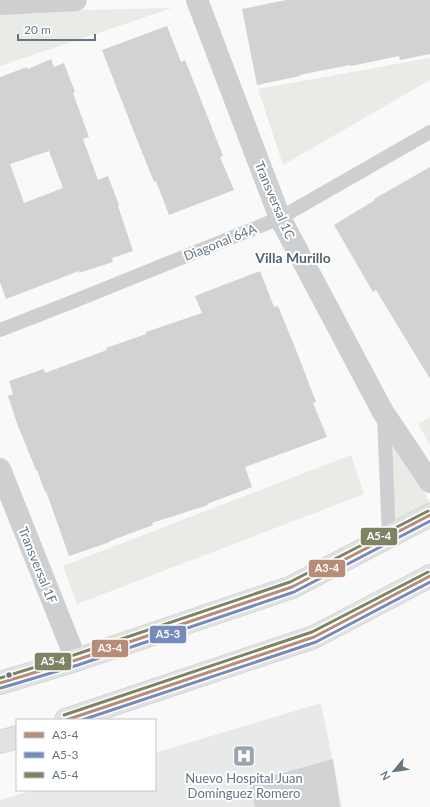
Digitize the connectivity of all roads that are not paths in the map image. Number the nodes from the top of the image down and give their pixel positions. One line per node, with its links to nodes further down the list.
1 (76, 0): 3 (street)
2 (196, 0): 5 (street, Transversal 1C)
3 (5, 2)
4 (430, 132): 5 (lane, Diagonal 64A)
5 (280, 218): 6 (lane, Diagonal 64A); 7 (street, Transversal 1C)
6 (0, 330)
7 (384, 412): 9 (street, Transversal 1C); 11 (lane, Transversal 1C)
8 (0, 469): 13 (street, Transversal 1F)
9 (430, 482)
10 (430, 515): 11 (main road)
11 (389, 537): 13 (main road)
12 (430, 576): 15 (main road)
13 (76, 660): 14 (main road)
14 (0, 683)
15 (69, 719)
16 (16, 737): 17 (main road)
17 (0, 742)

